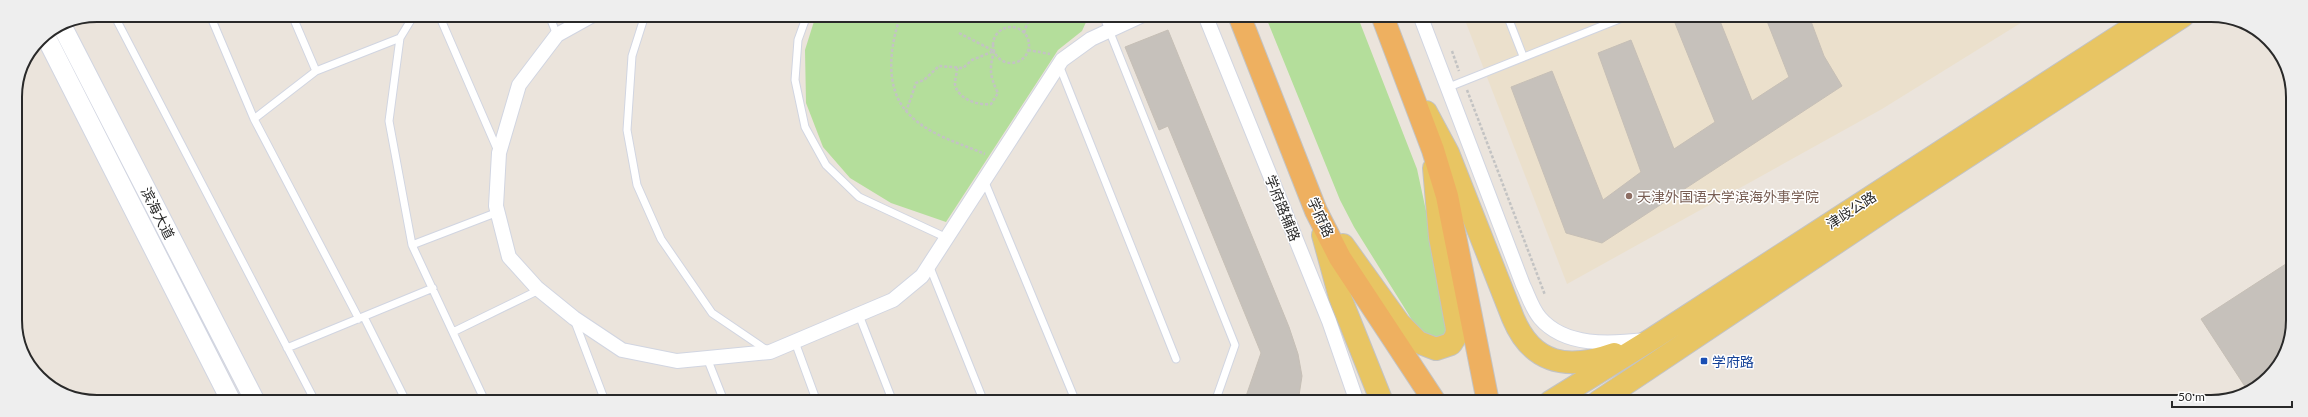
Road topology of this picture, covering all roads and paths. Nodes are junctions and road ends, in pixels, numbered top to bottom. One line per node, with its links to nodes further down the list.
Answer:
1 (118, 22): 59 (lane)
2 (213, 22): 40 (lane)
3 (295, 22): 35 (lane)
4 (410, 22): 27 (lane)
5 (442, 22): 42 (lane)
6 (552, 22): 26 (lane)
7 (580, 22): 26 (street)
8 (643, 22): 60 (lane)
9 (804, 22): 47 (lane)
10 (898, 22): 39 (path)
11 (1028, 22): 25 (path)
12 (1106, 22): 23 (lane)
13 (1128, 22): 23 (street)
14 (1208, 22): 76 (street, 学府路辅路)
15 (1242, 22): 45 (highway, 学府路)
16 (1385, 22): 37 (highway)
17 (1422, 22): 38 (street)
18 (1509, 22): 32 (lane)
19 (1611, 22): 32 (lane)
20 (2141, 22): 57 (main road, 津歧公路)
21 (2174, 22): 62 (main road, 津歧公路)
22 (64, 30): 65 (main road, 滨海大道)
23 (1109, 31): 33 (street); 75 (lane)
24 (959, 33): 31 (path)
25 (1024, 33): 30 (path); 31 (path)
26 (557, 35): 42 (street)
27 (400, 38): 35 (lane); 48 (lane)
28 (48, 40): 64 (main road, 滨海大道)
29 (1449, 45): 36 (path)
30 (1028, 50): 31 (path); 33 (path)
31 (994, 51): 34 (path); 34 (path)
32 (1523, 56): 36 (lane)
33 (1059, 64): 43 (street); 63 (lane)
34 (957, 68): 39 (path)
35 (316, 71): 40 (lane)
36 (1464, 81): 38 (lane); 52 (path)
37 (1410, 87): 41 (highway); 57 (main road)
38 (1449, 87): 57 (street)
39 (906, 112): 43 (path)
40 (254, 119): 54 (lane)
41 (1433, 150): 45 (main road); 79 (highway)
42 (499, 153): 46 (street)
43 (997, 159): 44 (street)
44 (984, 180): 47 (street); 74 (lane)
45 (1316, 211): 77 (main road); 78 (highway, 学府路)
46 (498, 212): 48 (lane); 51 (street)
47 (947, 238): 49 (street)
48 (412, 245): 50 (lane)
49 (929, 265): 53 (street); 73 (lane)
50 (433, 288): 54 (lane); 56 (lane)
51 (539, 290): 55 (street); 56 (lane)
52 (1546, 297)
53 (859, 315): 58 (street); 72 (lane)
54 (361, 318): 59 (lane); 67 (lane)
55 (574, 318): 61 (street); 69 (lane)
56 (453, 332): 68 (lane)
57 (1652, 339): 80 (main road, 津歧公路)
58 (795, 342): 60 (street); 71 (lane)
59 (287, 348): 66 (lane)
60 (770, 352): 61 (street)
61 (707, 358): 70 (lane)
62 (1664, 358): 81 (main road, 津歧公路); 82 (main road)
63 (1176, 359)
64 (228, 395)
65 (252, 395)
66 (313, 395)
67 (403, 395)
68 (482, 395)
69 (603, 395)
70 (721, 395)
71 (814, 395)
72 (890, 395)
73 (981, 395)
74 (1073, 395)
75 (1217, 395)
76 (1355, 395)
77 (1379, 395)
78 (1430, 395)
79 (1487, 395)
80 (1561, 395)
81 (1608, 395)
82 (1630, 395)

